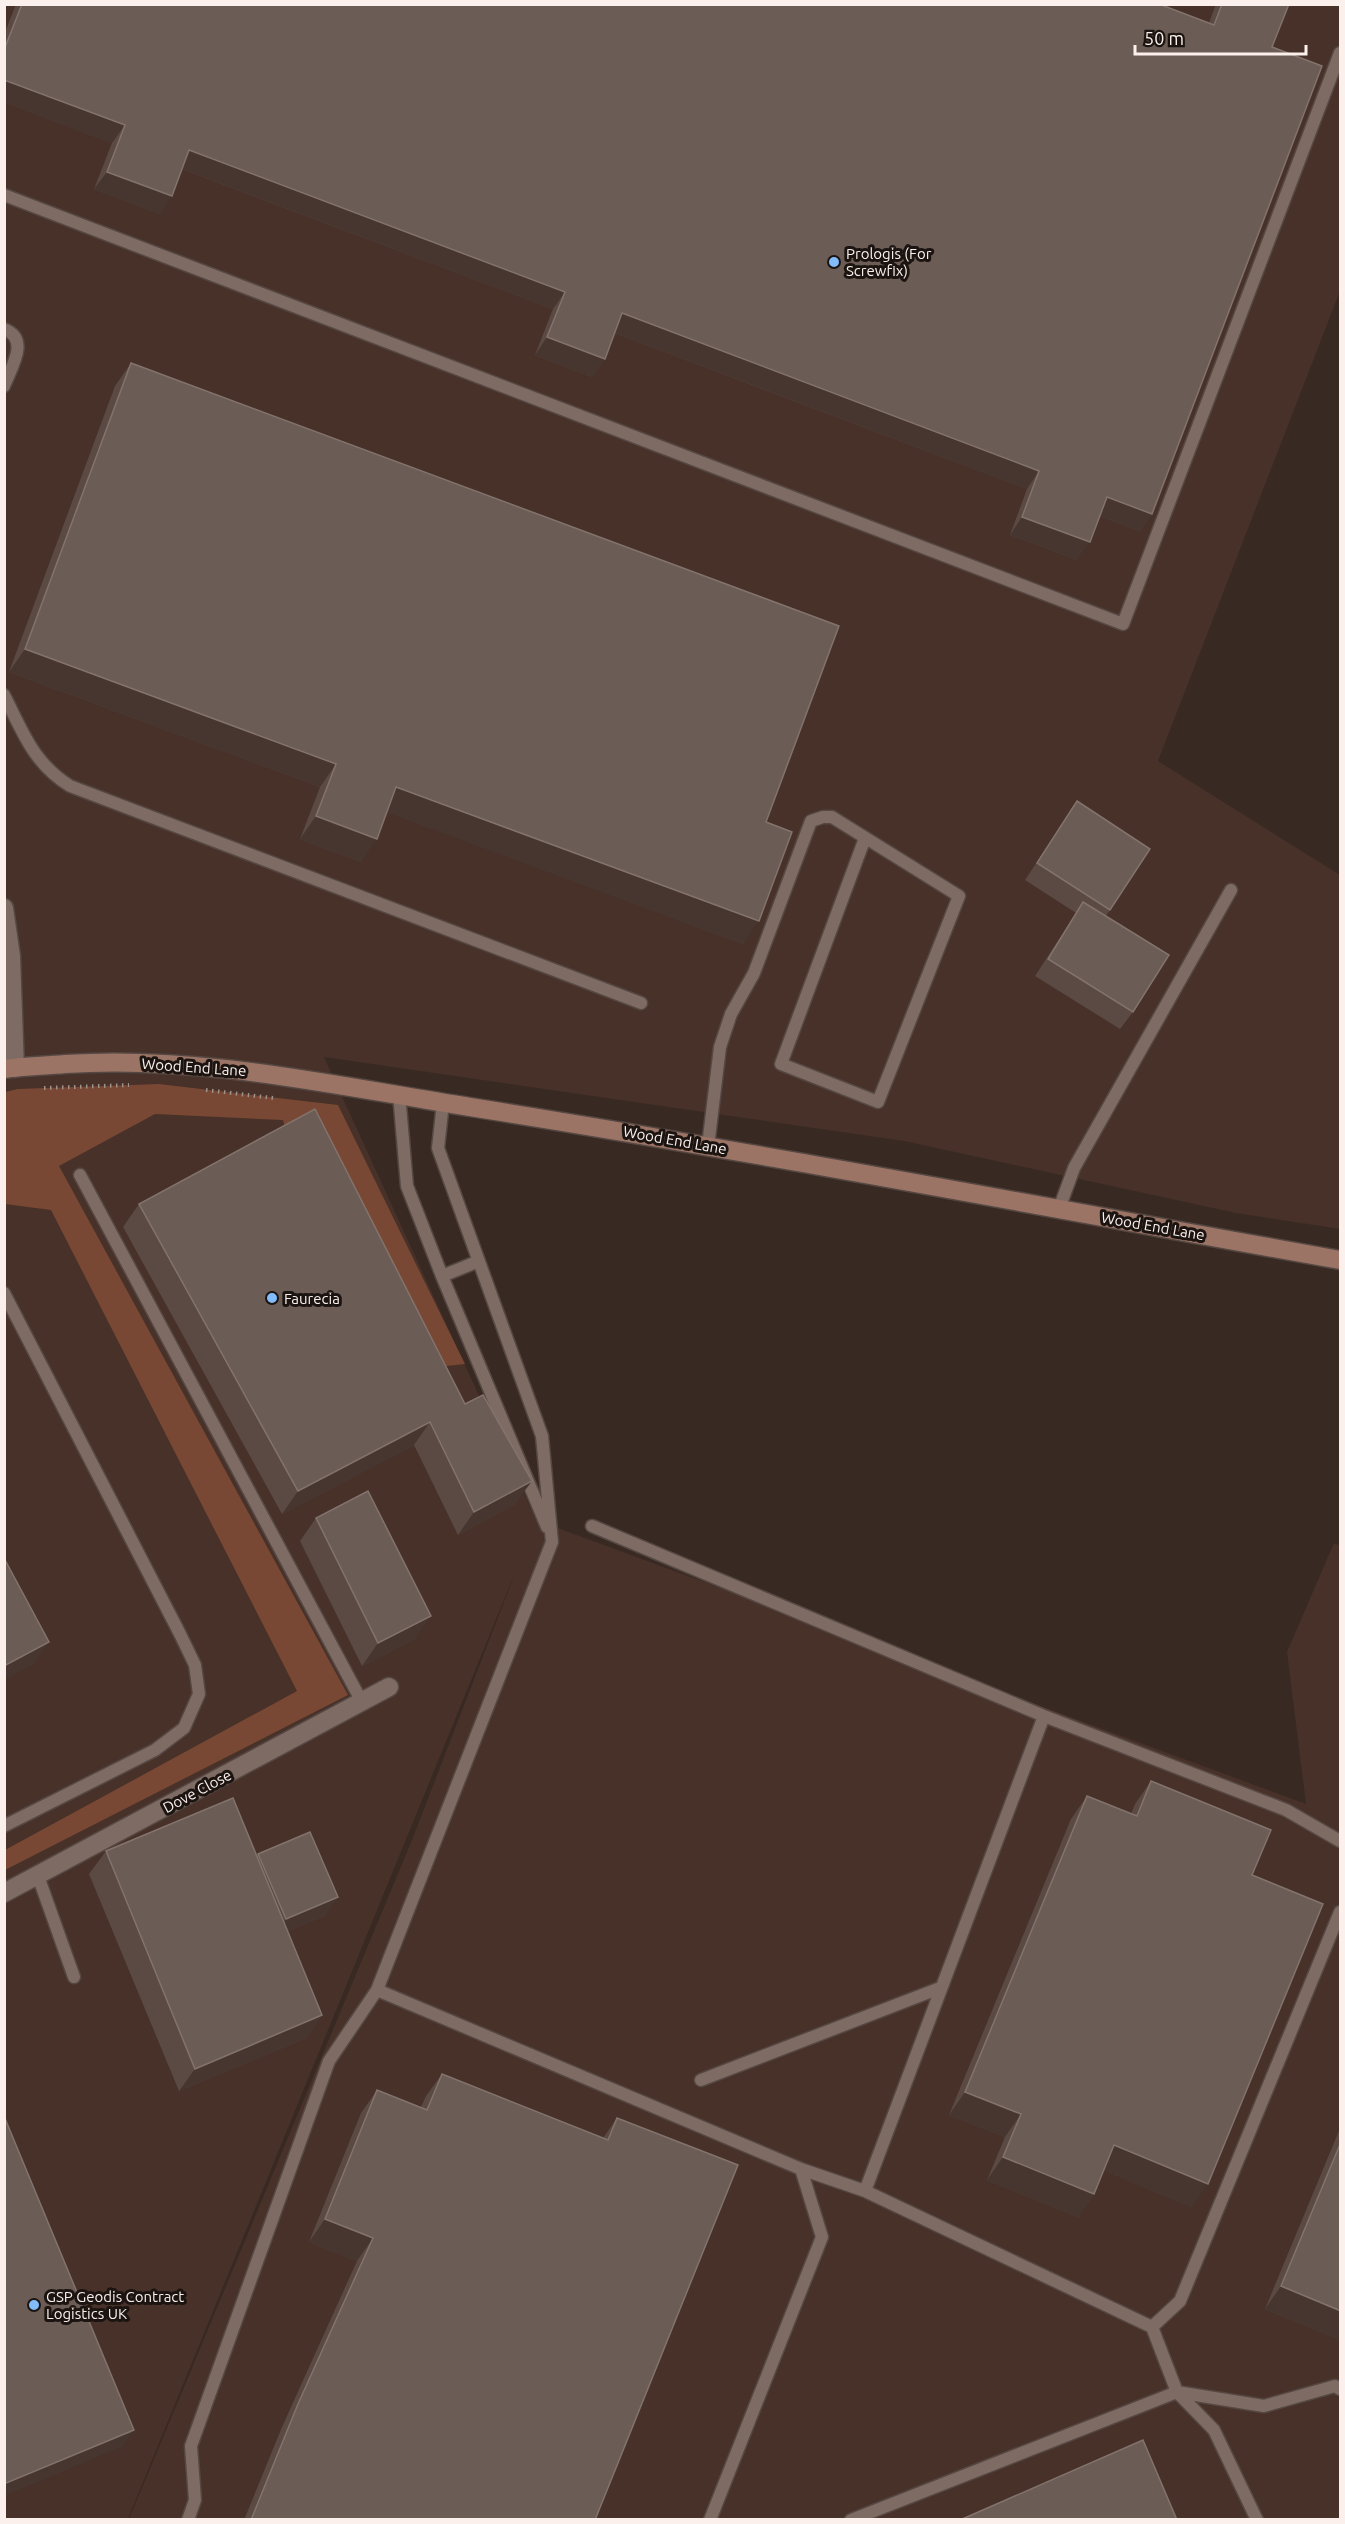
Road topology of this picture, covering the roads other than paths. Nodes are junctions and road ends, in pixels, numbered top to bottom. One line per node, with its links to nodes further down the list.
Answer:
1 (1341, 54): 2 (lane)
2 (4, 195)
3 (4, 328): 4 (lane)
4 (7, 369): 5 (lane)
5 (4, 386)
6 (4, 694): 10 (lane)
7 (865, 838): 7 (lane); 14 (lane)
8 (1232, 890): 16 (lane)
9 (4, 908): 11 (street)
10 (641, 1003)
11 (10, 1069): 12 (street, Wood End Lane)
12 (399, 1095): 13 (street, Wood End Lane); 19 (lane)
13 (443, 1103): 14 (street, Wood End Lane); 18 (lane)
14 (708, 1146): 16 (street, Wood End Lane)
15 (80, 1175): 24 (lane)
16 (1059, 1209): 17 (street, Wood End Lane)
17 (1341, 1260)
18 (479, 1261): 19 (lane); 22 (lane)
19 (442, 1276): 22 (lane)
20 (4, 1293): 26 (lane)
21 (592, 1526): 25 (lane)
22 (552, 1542): 33 (lane)
23 (389, 1688): 24 (street, Dove Close)
24 (362, 1702): 28 (street, Dove Close)
25 (1044, 1716): 27 (lane); 32 (lane)
26 (6, 1824)
27 (1341, 1841)
28 (38, 1876): 29 (street, Dove Close); 31 (lane)
29 (4, 1893)
30 (1341, 1912): 37 (lane)
31 (74, 1977)
32 (940, 1988): 34 (lane); 36 (lane)
33 (377, 1990): 35 (lane); 40 (lane)
34 (700, 2080)
35 (801, 2169): 36 (lane); 41 (lane)
36 (865, 2191): 37 (lane)
37 (1152, 2327): 39 (lane)
38 (1341, 2389): 39 (lane)
39 (1177, 2392): 42 (lane); 43 (lane)
40 (188, 2520)
41 (710, 2520)
42 (851, 2520)
43 (1257, 2520)

